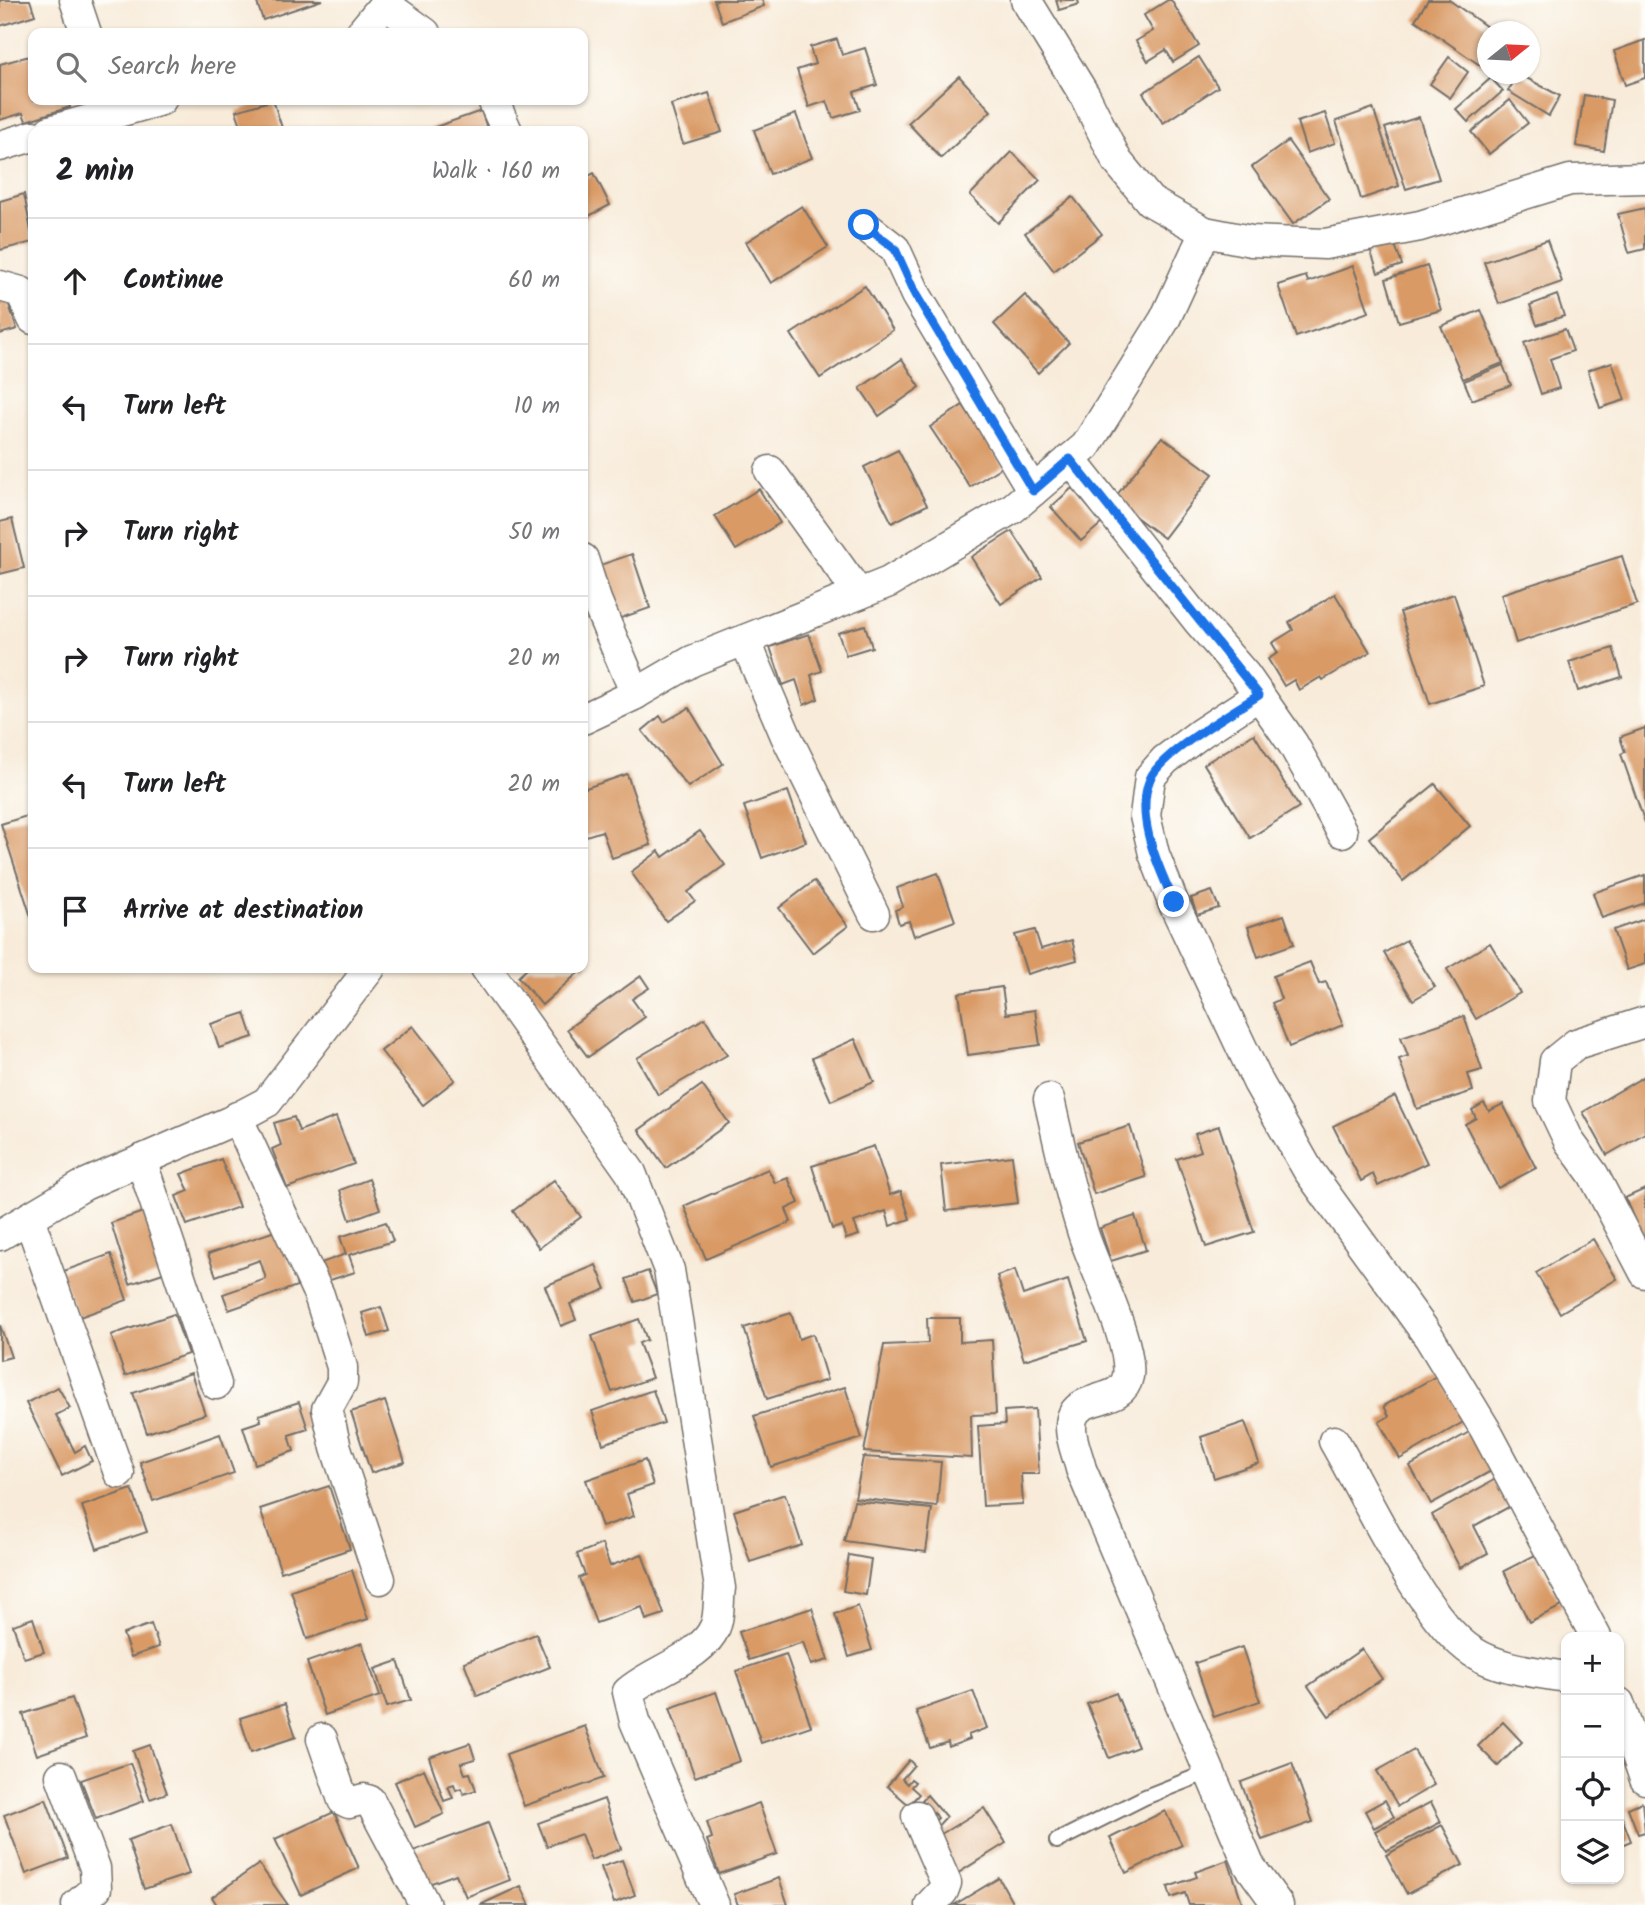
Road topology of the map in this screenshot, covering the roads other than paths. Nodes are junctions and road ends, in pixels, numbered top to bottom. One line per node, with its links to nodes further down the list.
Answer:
1 (75, 0): 4 (street)
2 (1026, 0): 16 (street)
3 (386, 2): 5 (street); 6 (street)
4 (84, 28)
5 (365, 28)
6 (419, 28)
7 (126, 105): 9 (street)
8 (495, 105): 11 (street)
9 (104, 108): 10 (street)
10 (62, 126)
11 (505, 126)
12 (28, 138): 13 (street)
13 (0, 146)
14 (1645, 178): 16 (street)
15 (864, 225): 21 (street)
16 (1205, 232): 19 (street)
17 (0, 286): 18 (street)
18 (28, 308)
19 (1070, 459): 21 (street); 26 (street)
20 (770, 471): 23 (street)
21 (1033, 491): 23 (street)
22 (588, 575): 25 (street)
23 (859, 594): 24 (street)
24 (745, 640): 25 (street); 29 (street)
25 (636, 694): 27 (street)
26 (1259, 695): 28 (street); 43 (street)
27 (588, 717)
28 (1342, 832)
29 (874, 914)
30 (366, 973): 34 (street)
31 (490, 973): 54 (street)
32 (1645, 1022): 38 (street)
33 (1049, 1099): 47 (street)
34 (237, 1117): 35 (street); 42 (street)
35 (141, 1160): 36 (street); 39 (street)
36 (29, 1218): 37 (street); 41 (street)
37 (0, 1235)
38 (1645, 1273)
39 (216, 1384)
40 (1334, 1441): 44 (street)
41 (119, 1473)
42 (380, 1579)
43 (1593, 1632)
44 (1561, 1676)
45 (1624, 1718): 49 (street)
46 (322, 1739): 53 (street)
47 (1211, 1771): 51 (lane); 56 (street)
48 (61, 1776): 52 (street)
49 (1645, 1779)
50 (917, 1816): 55 (street)
51 (1057, 1841)
52 (77, 1905)
53 (425, 1905)
54 (715, 1905)
55 (930, 1905)
56 (1278, 1905)

